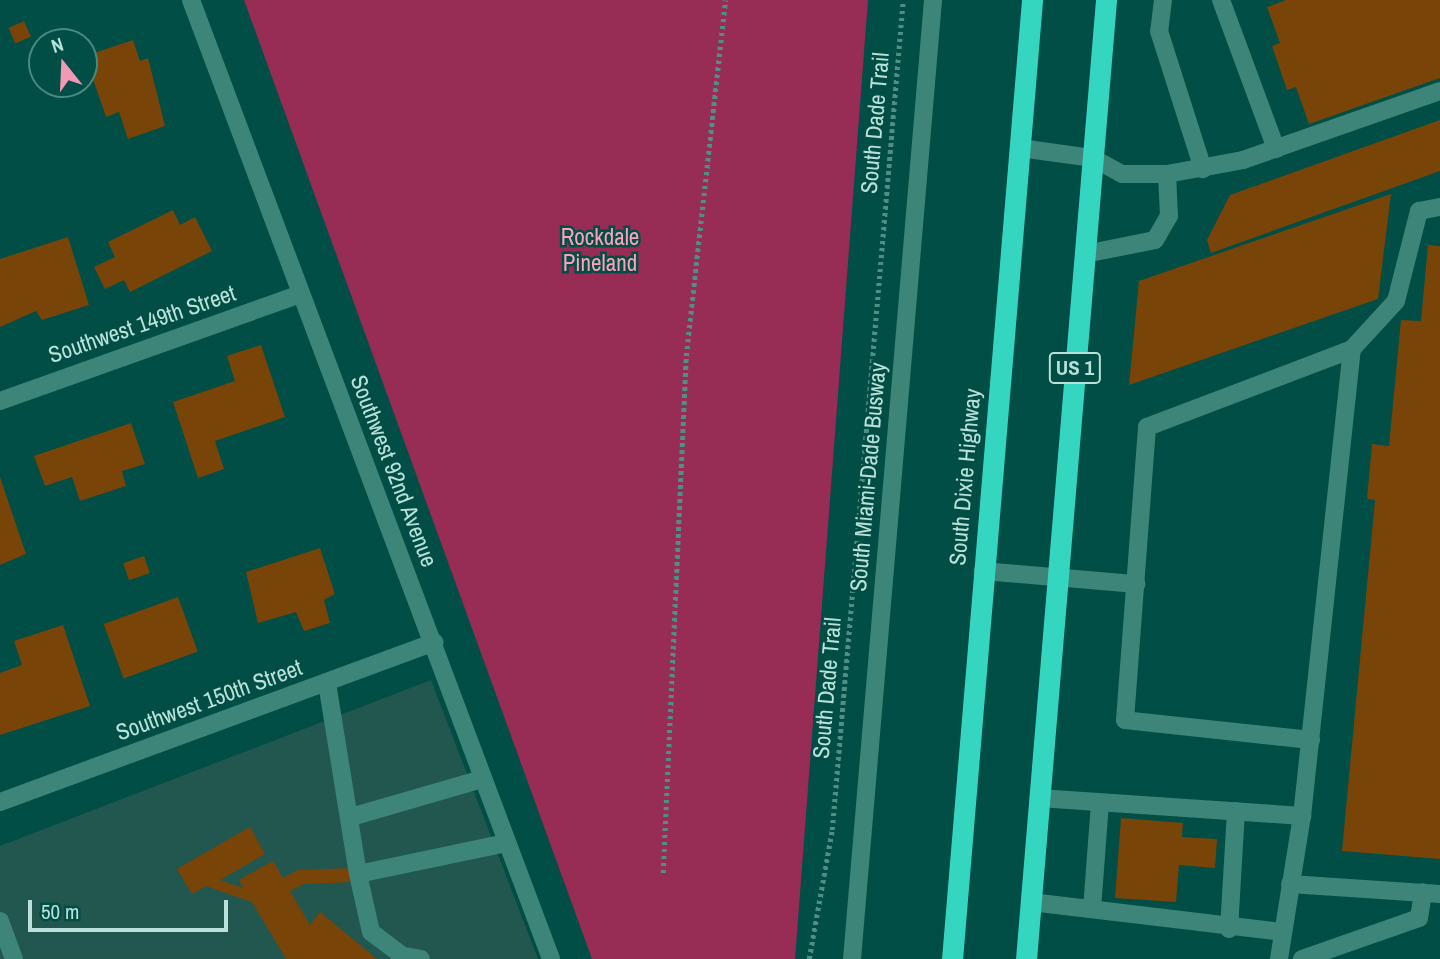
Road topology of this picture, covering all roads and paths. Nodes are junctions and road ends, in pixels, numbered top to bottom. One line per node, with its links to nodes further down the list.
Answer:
1 (191, 0): 17 (street, Southwest 92nd Avenue)
2 (726, 0): 34 (path)
3 (903, 0): 46 (path, South Dade Trail)
4 (933, 0): 47 (street, South Miami-Dade Busway)
5 (1032, 0): 10 (highway, South Dixie Highway)
6 (1106, 0): 12 (highway, US 1)
7 (1163, 0): 13 (street)
8 (1222, 0): 11 (street)
9 (1440, 91): 11 (street)
10 (1020, 148): 12 (street); 20 (highway, South Dixie Highway)
11 (1276, 149): 13 (street)
12 (1093, 158): 14 (street); 16 (highway, US 1)
13 (1203, 169): 14 (street)
14 (1167, 174): 16 (street)
15 (1440, 207): 18 (street)
16 (1085, 254): 21 (highway, US 1)
17 (301, 294): 19 (street, Southwest 149th Street); 23 (street, Southwest 92nd Avenue)
18 (1352, 349): 22 (street); 25 (street)
19 (0, 401)
20 (983, 571): 21 (street); 48 (highway, South Dixie Highway)
21 (1057, 578): 22 (street); 27 (highway, US 1)
22 (1136, 584): 25 (street)
23 (434, 642): 24 (street, Southwest 150th Street); 26 (street, Southwest 92nd Avenue)
24 (327, 683): 28 (street, Southwest 150th Street); 32 (street)
25 (1311, 740): 31 (street)
26 (482, 779): 32 (street); 33 (street, Southwest 92nd Avenue)
27 (1039, 798): 29 (street); 38 (highway, US 1)
28 (0, 802)
29 (1100, 802): 30 (street); 39 (street)
30 (1236, 811): 31 (street); 41 (street)
31 (1303, 816): 36 (street)
32 (351, 817): 35 (street)
33 (507, 843): 35 (street); 45 (street, Southwest 92nd Avenue)
34 (663, 873)
35 (358, 874): 44 (street)
36 (1290, 884): 37 (street); 42 (street)
37 (1431, 893): 51 (street)
38 (1031, 902): 39 (street); 49 (highway, US 1)
39 (1091, 909): 41 (street)
40 (0, 921): 43 (street)
41 (1229, 929): 42 (street)
42 (1281, 932): 50 (street)
43 (14, 959)
44 (421, 959)
45 (551, 959)
46 (809, 959)
47 (852, 959)
48 (952, 959)
49 (1026, 959)
50 (1279, 959)
51 (1302, 959)

